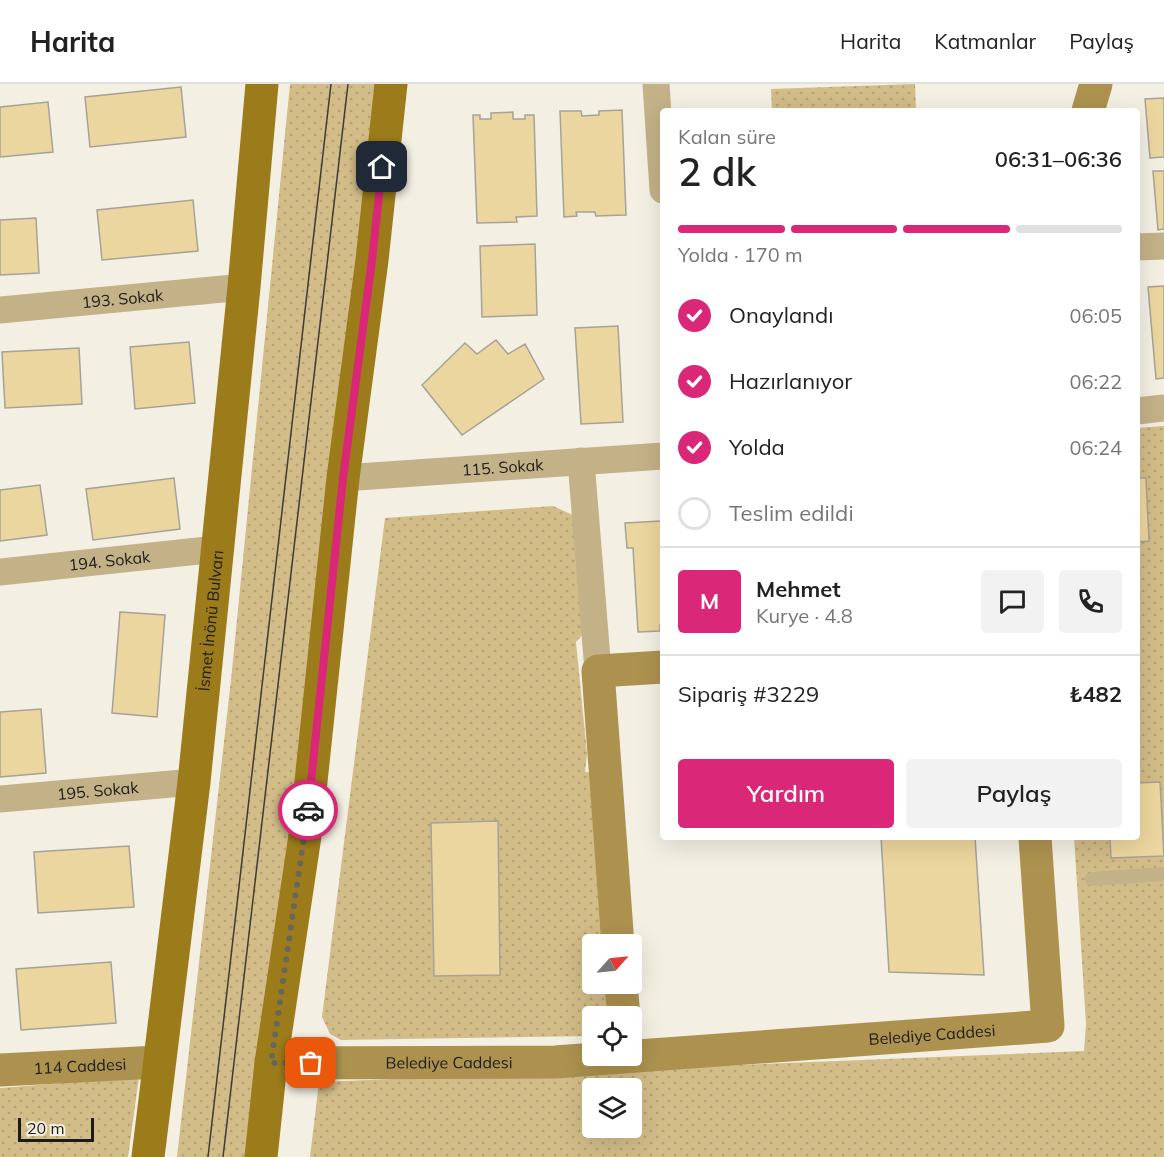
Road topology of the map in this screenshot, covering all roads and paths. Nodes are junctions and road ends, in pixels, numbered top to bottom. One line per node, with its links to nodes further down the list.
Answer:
1 (262, 84): 9 (main road, İsmet İnönü Bulvarı)
2 (391, 84): 15 (main road)
3 (656, 84): 6 (street)
4 (1096, 84): 5 (street)
5 (1089, 108)
6 (660, 145)
7 (1164, 246): 8 (street)
8 (1140, 247)
9 (244, 287): 10 (street, 193. Sokak); 16 (main road, İsmet İnönü Bulvarı)
10 (0, 310)
11 (1164, 408): 12 (street)
12 (1140, 411)
13 (660, 456): 14 (street, 115. Sokak)
14 (581, 461): 15 (street, 115. Sokak); 19 (street)
15 (343, 478): 29 (main road)
16 (217, 549): 17 (street, 194. Sokak); 20 (main road, İsmet İnönü Bulvarı)
17 (0, 572)
18 (660, 667): 19 (street)
19 (598, 671): 25 (street)
20 (194, 782): 21 (street, 195. Sokak); 28 (main road, İsmet İnönü Bulvarı)
21 (0, 799)
22 (1035, 840): 26 (street, Belediye Caddesi)
23 (1164, 874): 24 (lane)
24 (1092, 879)
25 (617, 934)
26 (642, 1055)
27 (582, 1060): 29 (street, Belediye Caddesi)
28 (158, 1062): 30 (street, 114 Caddesi); 31 (main road, İsmet İnönü Bulvarı)
29 (271, 1063): 32 (main road)
30 (0, 1070)
31 (148, 1157)
32 (261, 1157)

